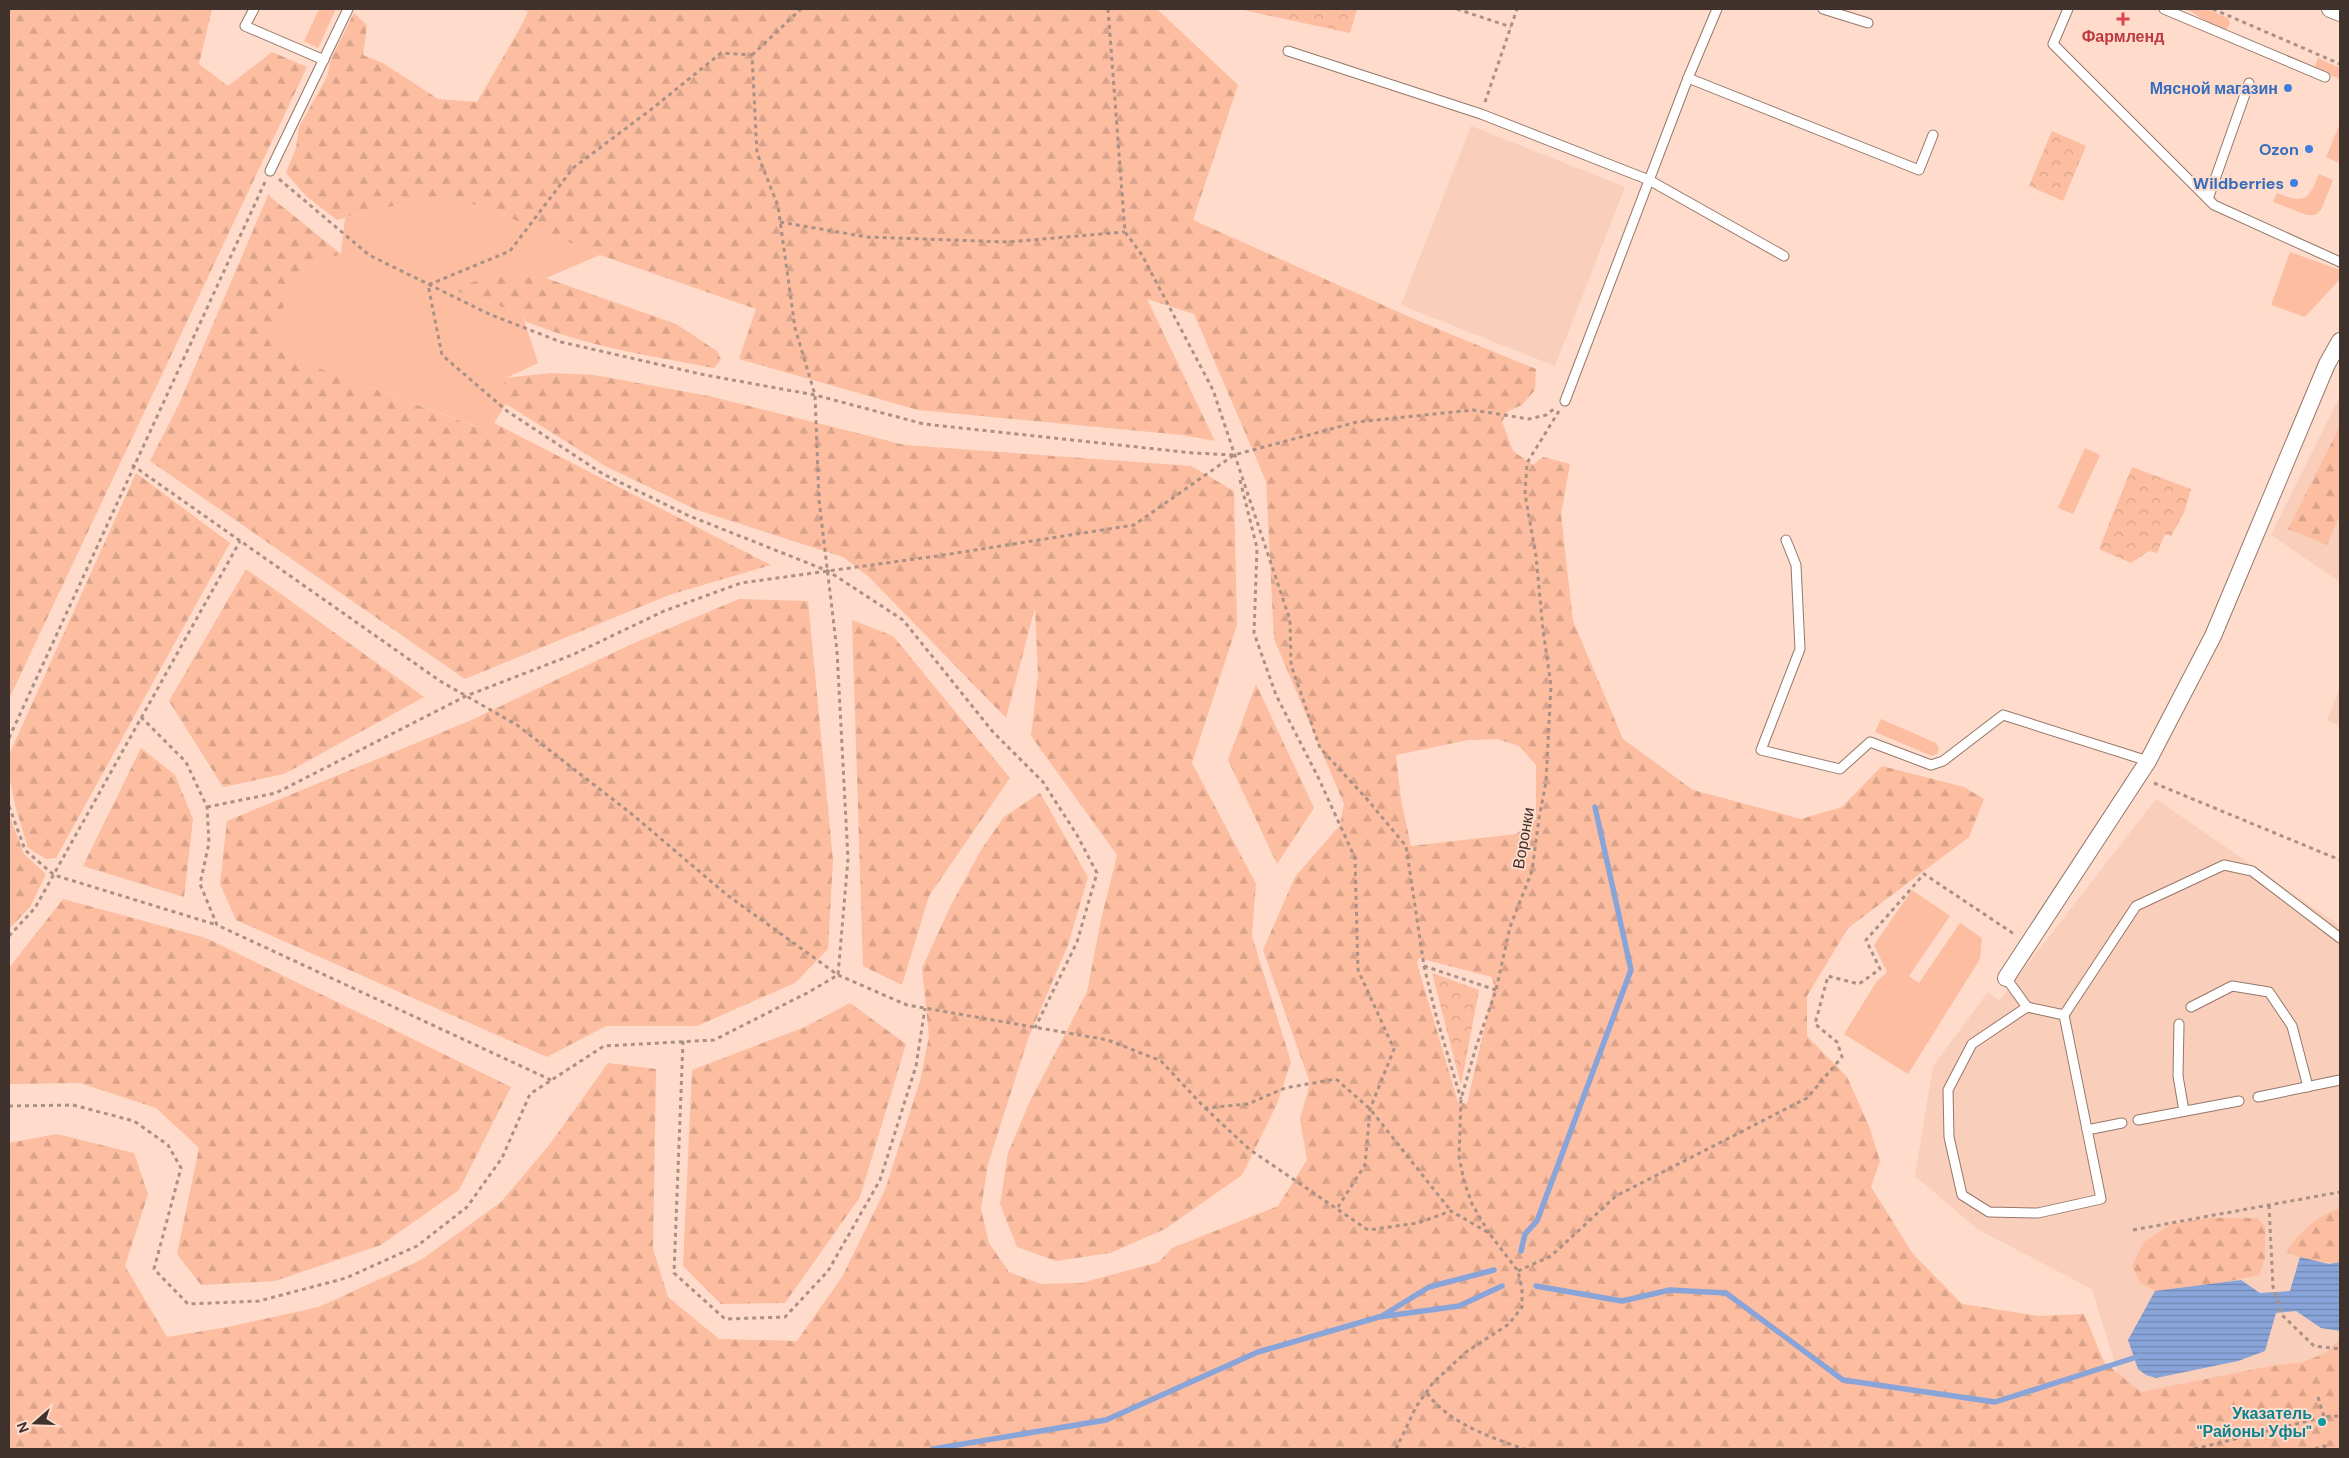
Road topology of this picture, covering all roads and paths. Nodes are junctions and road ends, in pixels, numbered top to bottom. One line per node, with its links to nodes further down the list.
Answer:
1 (254, 9): 18 (lane)
2 (348, 9): 18 (lane)
3 (801, 9): 17 (path)
4 (1108, 9): 29 (path)
5 (1457, 9): 15 (path)
6 (1517, 9): 15 (path)
7 (1717, 9): 20 (lane)
8 (1823, 9): 14 (lane)
9 (2068, 9): 27 (lane)
10 (2164, 9): 21 (lane)
11 (2213, 9): 19 (path)
12 (2330, 9): 13 (street)
13 (2340, 13)
14 (1868, 23)
15 (1511, 27): 23 (path)
16 (1288, 51): 23 (lane)
17 (752, 55): 28 (path); 32 (path)
18 (324, 60): 25 (lane)
19 (2340, 64)
20 (1688, 78): 24 (lane); 26 (lane)
21 (2325, 78)
22 (2249, 83): 27 (lane)
23 (1481, 114): 26 (lane)
24 (1933, 134)
25 (270, 171): 32 (path); 37 (path)
26 (1649, 180): 30 (lane); 35 (lane)
27 (2208, 199): 31 (lane)
28 (780, 222): 29 (path); 34 (path)
29 (1125, 232): 36 (path)
30 (1784, 256)
31 (2340, 262)
32 (428, 285): 34 (path); 40 (path)
33 (2340, 341): 44 (street)
34 (815, 395): 36 (path); 40 (path)
35 (1565, 401): 36 (path); 57 (path, Воронки)
36 (1234, 455): 40 (path); 54 (path); 73 (path)
37 (132, 465): 39 (path); 43 (path)
38 (1786, 540): 44 (lane)
39 (240, 541): 41 (path); 42 (path)
40 (828, 571): 41 (path); 55 (path); 63 (path)
41 (466, 696): 47 (path); 55 (path)
42 (141, 717): 47 (path); 49 (path)
43 (9, 738)
44 (2148, 761): 45 (street)
45 (2138, 776): 48 (path); 53 (street)
46 (9, 806): 49 (path)
47 (206, 807): 50 (path)
48 (2340, 860)
49 (54, 875): 50 (path); 51 (path)
50 (217, 925): 65 (path)
51 (9, 936)
52 (2340, 938): 61 (lane)
53 (2028, 944): 56 (street); 84 (path)
54 (1424, 966): 57 (path); 69 (path)
55 (838, 975): 60 (path); 64 (path)
56 (2006, 978): 58 (lane)
57 (1496, 990): 69 (path, Воронки)
58 (2027, 1007): 61 (lane); 77 (lane)
59 (2192, 1007): 67 (lane)
60 (925, 1008): 63 (path); 64 (path)
61 (2064, 1015): 77 (lane)
62 (2179, 1024): 74 (lane)
63 (1035, 1028): 72 (path)
64 (683, 1041): 65 (path)
65 (551, 1080): 71 (path)
66 (2340, 1080): 67 (lane)
67 (2308, 1087): 68 (lane)
68 (2258, 1097)
69 (1461, 1099): 83 (path, Воронки)
70 (2239, 1101): 74 (lane)
71 (9, 1106)
72 (1205, 1108): 73 (path); 80 (path)
73 (1370, 1110): 80 (path); 81 (path)
74 (2184, 1111): 75 (lane)
75 (2138, 1120)
76 (2122, 1123): 77 (lane)
77 (2087, 1130)
78 (2340, 1192): 79 (path)
79 (2270, 1205): 82 (path); 85 (path)
80 (1338, 1207): 81 (path)
81 (1452, 1211): 83 (path)
82 (2133, 1230)
83 (1489, 1233): 84 (path)
84 (1518, 1271): 86 (path)
85 (2340, 1349)
86 (1427, 1393): 90 (path); 91 (path)
87 (2318, 1397): 89 (path)
88 (2340, 1416): 89 (path)
89 (2324, 1417): 92 (path)
90 (1396, 1449)
91 (1524, 1449)
92 (2194, 1449)
93 (2315, 1449): 94 (path)
94 (2328, 1449)

